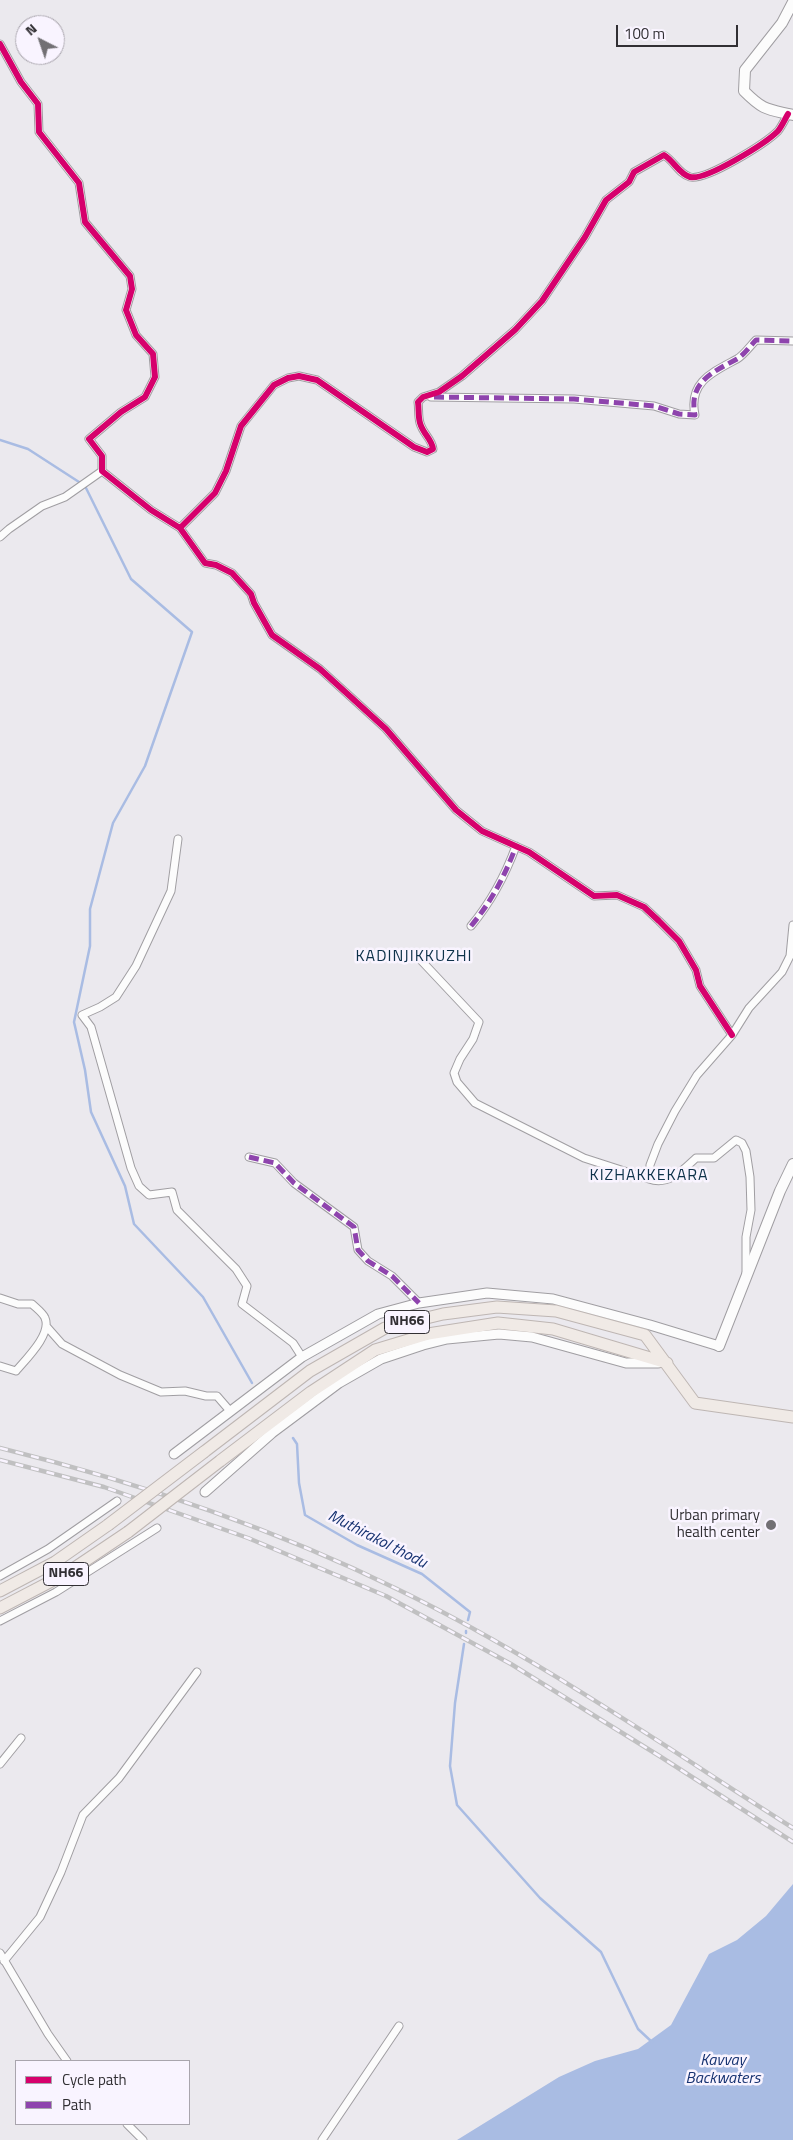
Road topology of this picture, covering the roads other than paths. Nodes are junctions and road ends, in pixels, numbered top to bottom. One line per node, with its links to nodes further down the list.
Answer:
1 (793, 2): 3 (main road)
2 (0, 44): 6 (street)
3 (790, 115): 5 (street)
4 (793, 341): 5 (street)
5 (430, 396): 7 (street)
6 (102, 471): 7 (street); 8 (street)
7 (180, 528): 10 (street)
8 (0, 537)
9 (178, 839): 25 (street)
10 (516, 846): 12 (street); 14 (street)
11 (793, 925): 14 (street)
12 (471, 926)
13 (416, 955): 17 (street)
14 (732, 1034): 17 (street)
15 (249, 1157): 20 (street)
16 (793, 1164): 18 (main road)
17 (649, 1179): 18 (street)
18 (746, 1276): 24 (main road)
19 (0, 1298): 21 (street)
20 (418, 1303): 24 (street); 25 (street)
21 (47, 1327): 22 (street); 23 (street)
22 (52, 1333): 23 (street); 28 (street)
23 (44, 1335): 27 (street)
24 (719, 1346)
25 (302, 1357): 28 (street)
26 (667, 1364): 29 (highway, NH66); 31 (street); 35 (highway, NH66, bridge); 36 (highway, NH66, bridge)
27 (0, 1366)
28 (230, 1411): 30 (street)
29 (793, 1416)
30 (174, 1454)
31 (205, 1492)
32 (118, 1501): 34 (street)
33 (157, 1528): 37 (street)
34 (0, 1576)
35 (0, 1592)
36 (0, 1608)
37 (0, 1621)
38 (197, 1672): 42 (street)
39 (21, 1738): 40 (street)
40 (0, 1764)
41 (0, 1953): 42 (street)
42 (4, 1962): 44 (street)
43 (399, 2026): 47 (street)
44 (66, 2060)
45 (128, 2125): 46 (street)
46 (143, 2140)
47 (322, 2140)

